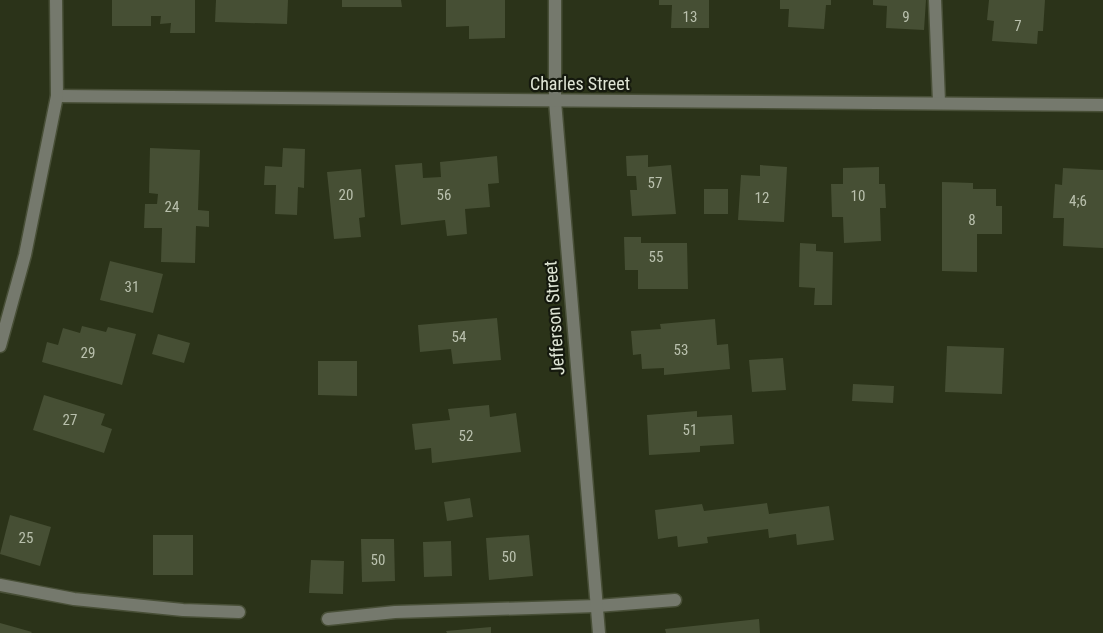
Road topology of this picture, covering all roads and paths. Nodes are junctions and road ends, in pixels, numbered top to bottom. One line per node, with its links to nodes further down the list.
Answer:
1 (56, 0): 4 (street)
2 (555, 0): 5 (street, Jefferson Street)
3 (935, 0): 6 (street)
4 (57, 96): 5 (street, Charles Street); 8 (street)
5 (555, 101): 6 (street, Charles Street); 11 (street, Jefferson Street)
6 (939, 102): 7 (street, Charles Street)
7 (1103, 105)
8 (0, 346)
9 (0, 585): 12 (street)
10 (675, 600): 11 (street)
11 (597, 606): 13 (street); 14 (street, Jefferson Street)
12 (240, 612)
13 (328, 620)
14 (599, 633)

